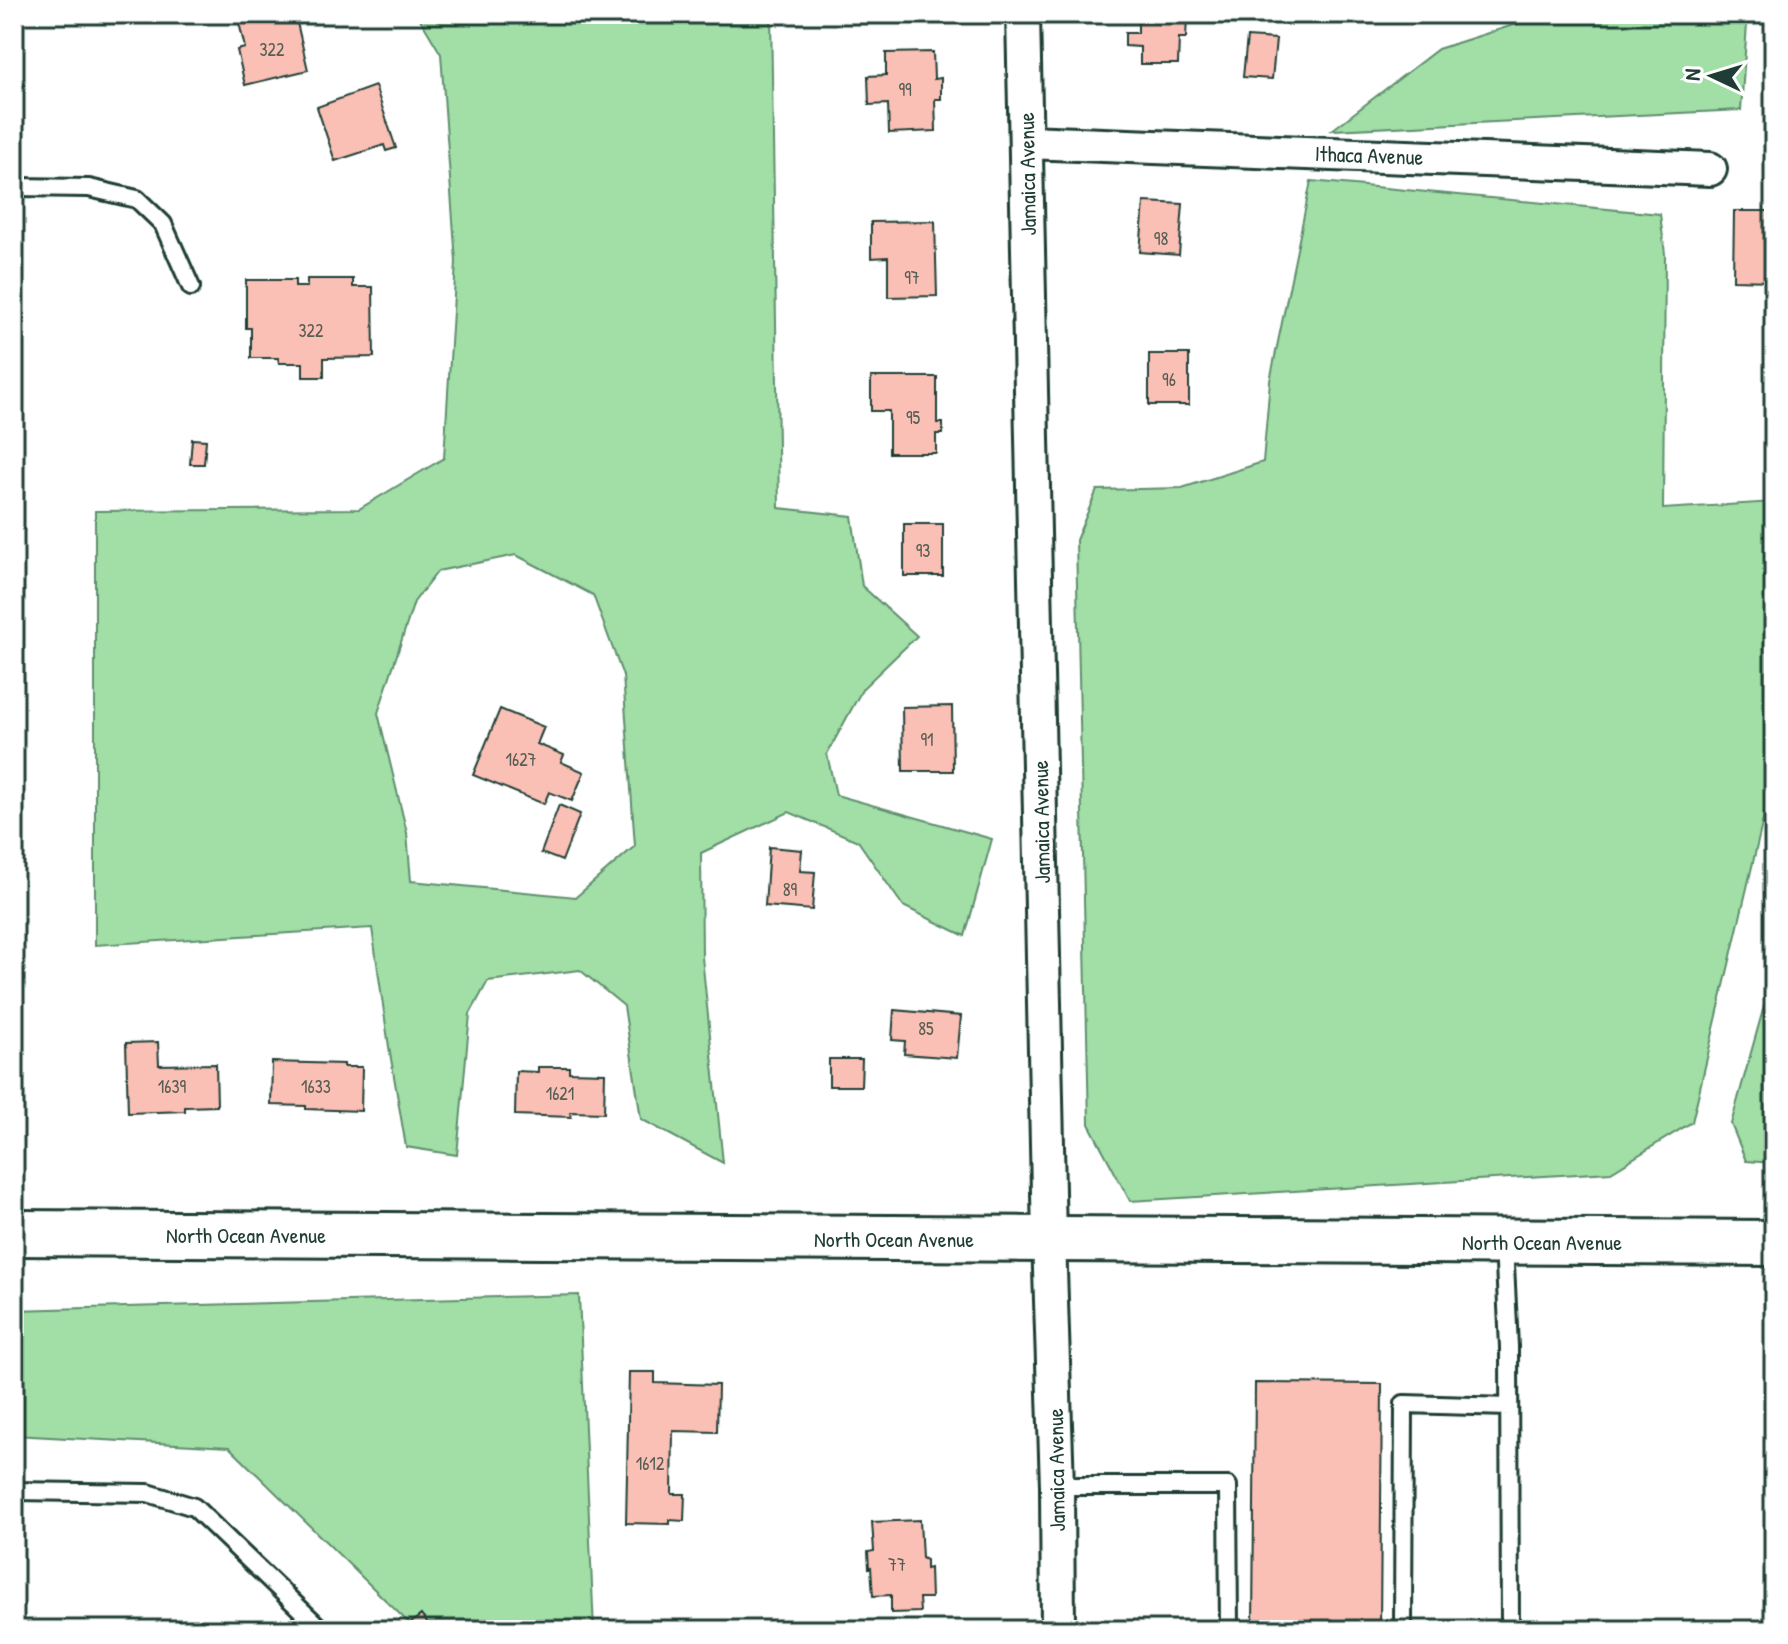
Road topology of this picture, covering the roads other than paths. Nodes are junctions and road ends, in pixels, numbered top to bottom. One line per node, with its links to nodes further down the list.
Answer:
1 (1023, 14): 2 (street, Jamaica Avenue)
2 (1027, 142): 3 (street, Ithaca Avenue); 7 (street, Jamaica Avenue)
3 (1710, 169)
4 (14, 187): 5 (lane)
5 (191, 287)
6 (14, 1233): 7 (main road, North Ocean Avenue)
7 (1049, 1239): 8 (main road, North Ocean Avenue); 11 (street, Jamaica Avenue)
8 (1504, 1242): 9 (main road, North Ocean Avenue); 10 (lane)
9 (1774, 1243)
10 (1509, 1407): 16 (lane); 17 (lane)
11 (1057, 1486): 14 (street, Jamaica Avenue); 15 (lane)
12 (14, 1491): 13 (lane)
13 (322, 1630)
14 (1058, 1630)
15 (1229, 1630)
16 (1403, 1630)
17 (1510, 1630)

